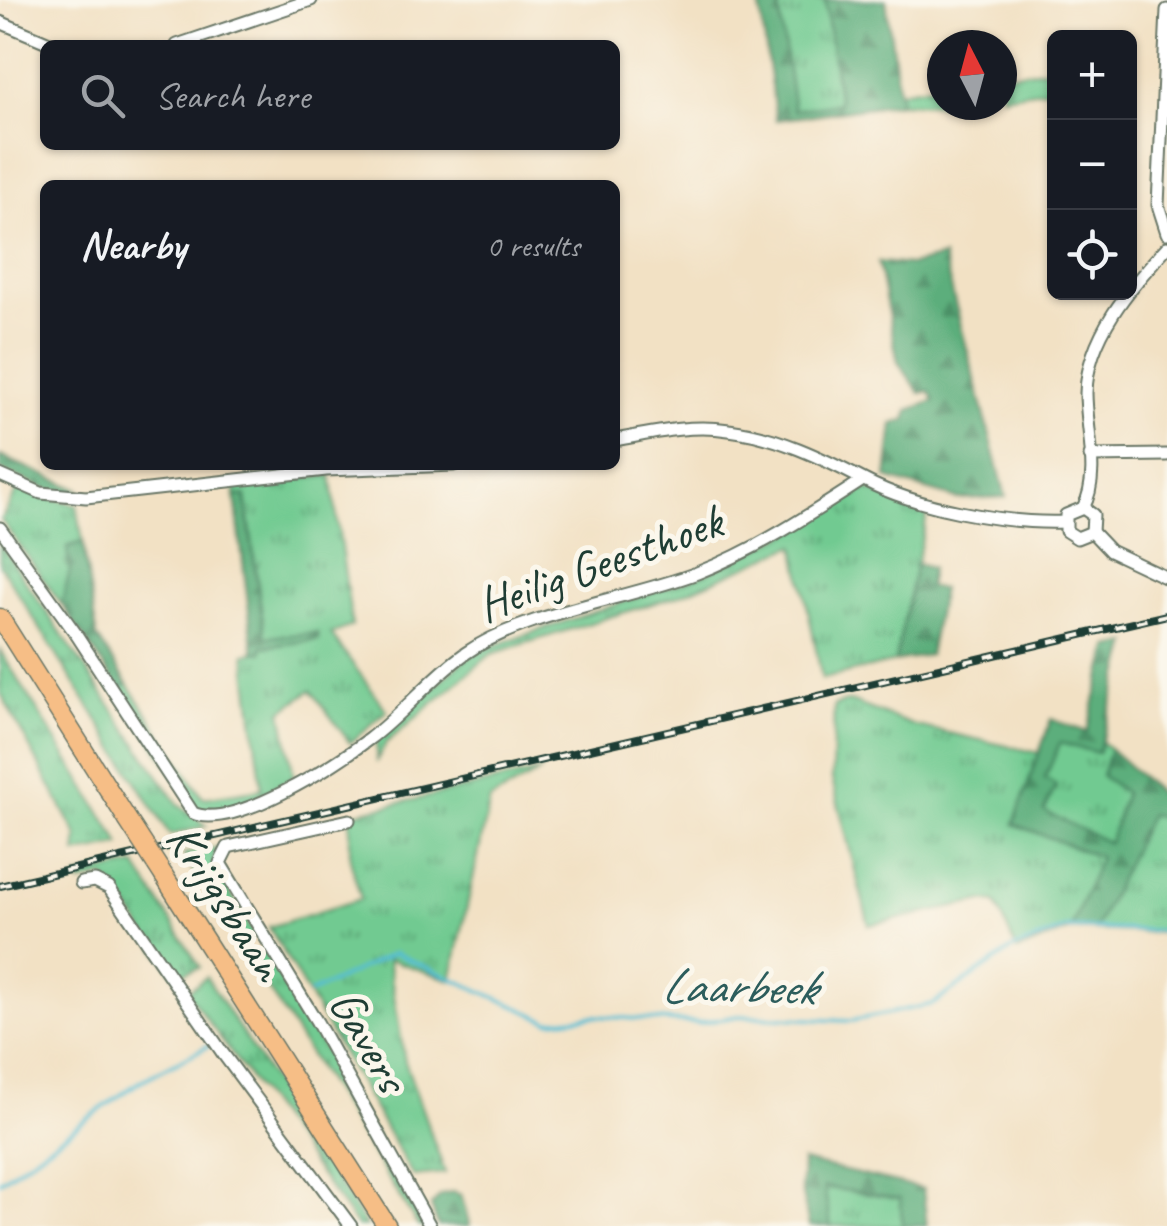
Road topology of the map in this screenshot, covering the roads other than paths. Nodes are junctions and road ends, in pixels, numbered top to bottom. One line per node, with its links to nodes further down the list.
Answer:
1 (311, 0): 5 (street)
2 (1167, 10): 6 (street)
3 (0, 22): 4 (street)
4 (42, 40)
5 (192, 40)
6 (1167, 233)
7 (1167, 248): 10 (street)
8 (620, 439): 13 (street)
9 (1167, 454): 10 (street)
10 (1090, 456): 14 (street)
11 (326, 470): 12 (street)
12 (0, 475)
13 (863, 480): 15 (street); 16 (street, Heilig Geesthoek)
14 (1083, 508): 15 (street); 17 (street)
15 (1064, 522): 17 (street)
16 (0, 528)
17 (1092, 532): 18 (street)
18 (1167, 578)
19 (0, 618): 23 (main road, Krijgsbaan, bridge)
20 (349, 820): 24 (street, Gavers)
21 (81, 883): 22 (street)
22 (352, 1226)
23 (387, 1226)
24 (430, 1226)

